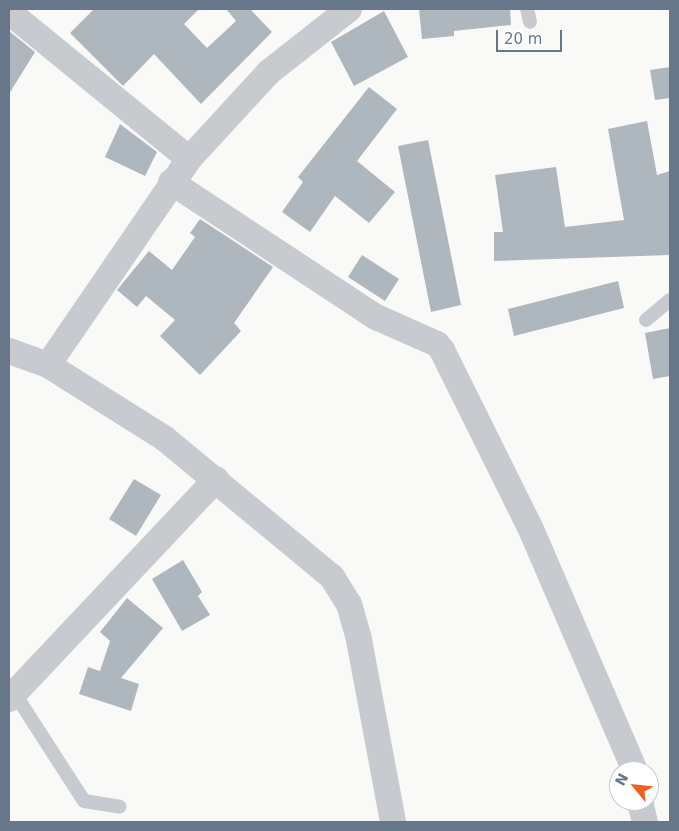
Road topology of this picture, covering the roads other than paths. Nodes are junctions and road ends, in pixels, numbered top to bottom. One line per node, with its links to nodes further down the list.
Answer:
1 (349, 9): 3 (street)
2 (9, 12): 3 (street)
3 (189, 159): 4 (street)
4 (171, 182): 8 (street); 11 (street)
5 (670, 300): 6 (lane)
6 (646, 320)
7 (9, 351): 8 (street)
8 (48, 366): 9 (street)
9 (216, 479): 10 (street); 13 (street)
10 (12, 697): 12 (lane)
11 (630, 761)
12 (120, 806)
13 (393, 822)

